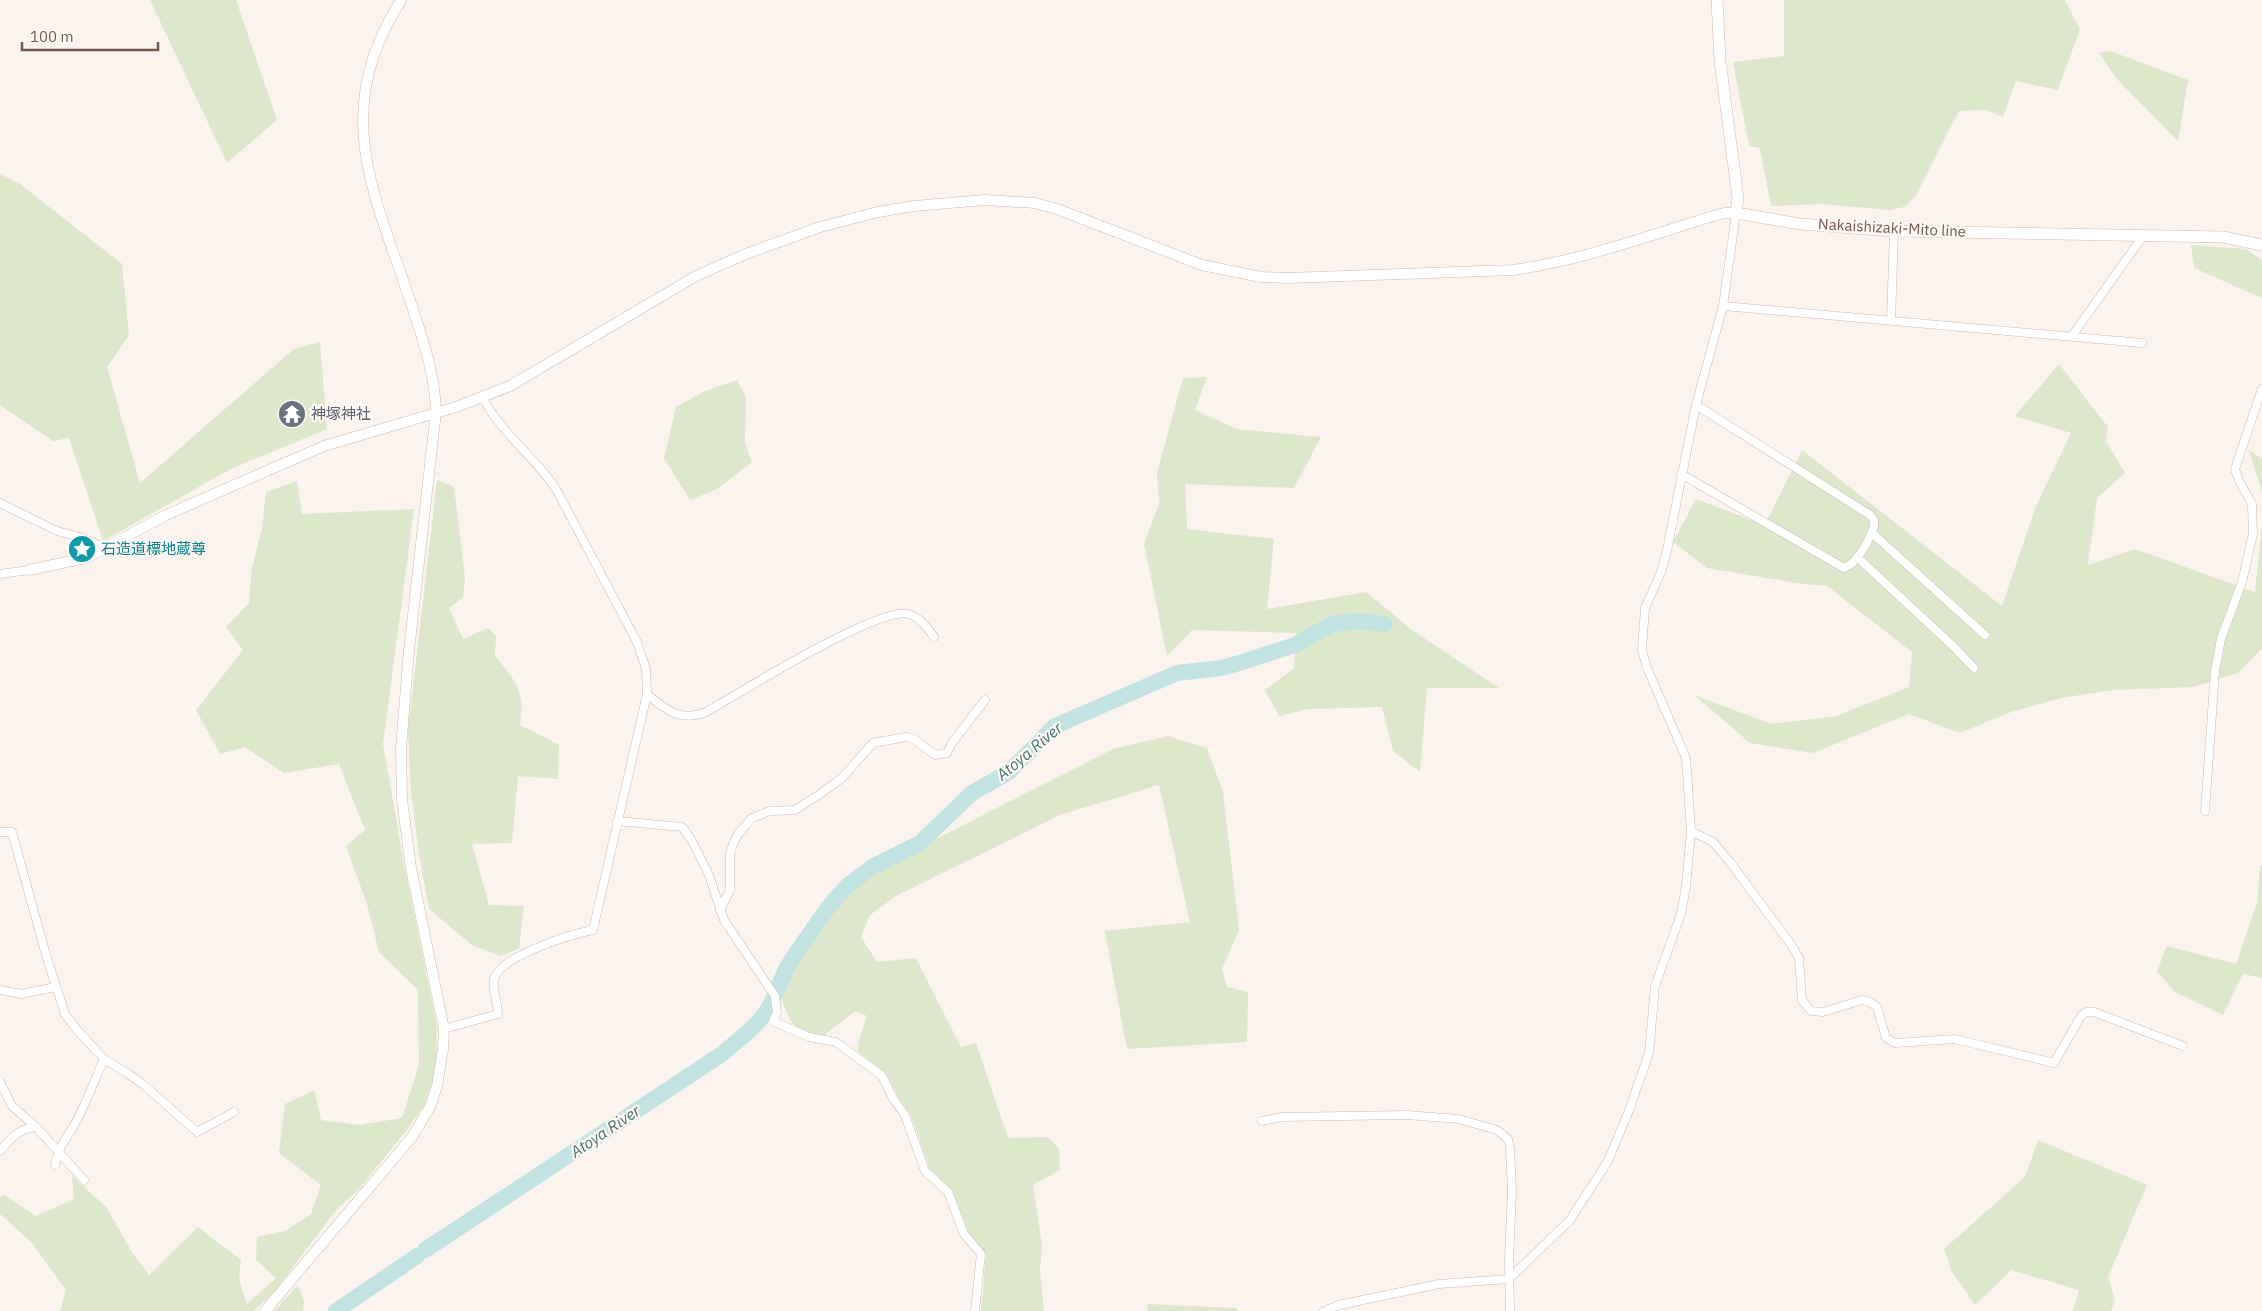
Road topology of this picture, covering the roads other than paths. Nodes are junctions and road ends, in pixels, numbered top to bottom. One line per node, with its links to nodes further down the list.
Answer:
1 (401, 0): 14 (street)
2 (1717, 0): 3 (main road)
3 (1736, 213): 4 (main road, Nakaishizaki-Mito line); 7 (street); 12 (street)
4 (1894, 231): 5 (main road, Nakaishizaki-Mito line); 8 (street)
5 (2143, 236): 6 (main road, Nakaishizaki-Mito line); 9 (street)
6 (2262, 245)
7 (1723, 306): 8 (street); 13 (street)
8 (1891, 320): 9 (street)
9 (2072, 336): 10 (street)
10 (2142, 343)
11 (2262, 388): 27 (street)
12 (483, 398): 14 (street); 25 (street)
13 (1696, 405): 15 (street); 17 (street)
14 (436, 412): 18 (street); 34 (street)
15 (1681, 474): 19 (street); 29 (street)
16 (0, 503): 18 (street)
17 (1872, 533): 19 (street); 22 (street)
18 (106, 548): 20 (street)
19 (1857, 557): 24 (street)
20 (29, 570): 21 (street)
21 (0, 574)
22 (1986, 635)
23 (934, 636): 25 (street)
24 (1974, 668)
25 (647, 694): 28 (street)
26 (984, 700): 31 (street)
27 (2204, 811)
28 (617, 821): 31 (street); 34 (street)
29 (1691, 831): 35 (street); 47 (street)
30 (0, 832): 32 (street)
31 (720, 910): 49 (street)
32 (55, 987): 33 (street); 36 (street)
33 (0, 990)
34 (444, 1029): 48 (street)
35 (2183, 1046)
36 (104, 1059): 38 (street); 44 (street)
37 (0, 1082): 40 (street)
38 (234, 1112)
39 (1262, 1121): 42 (street)
40 (36, 1127): 43 (street); 44 (street)
41 (1513, 1131): 42 (street)
42 (1508, 1139): 47 (street)
43 (0, 1151)
44 (57, 1152): 45 (street); 46 (street)
45 (55, 1165)
46 (84, 1180)
47 (1509, 1279): 50 (street); 51 (street)
48 (266, 1311)
49 (975, 1311)
50 (1324, 1311)
51 (1510, 1311)

